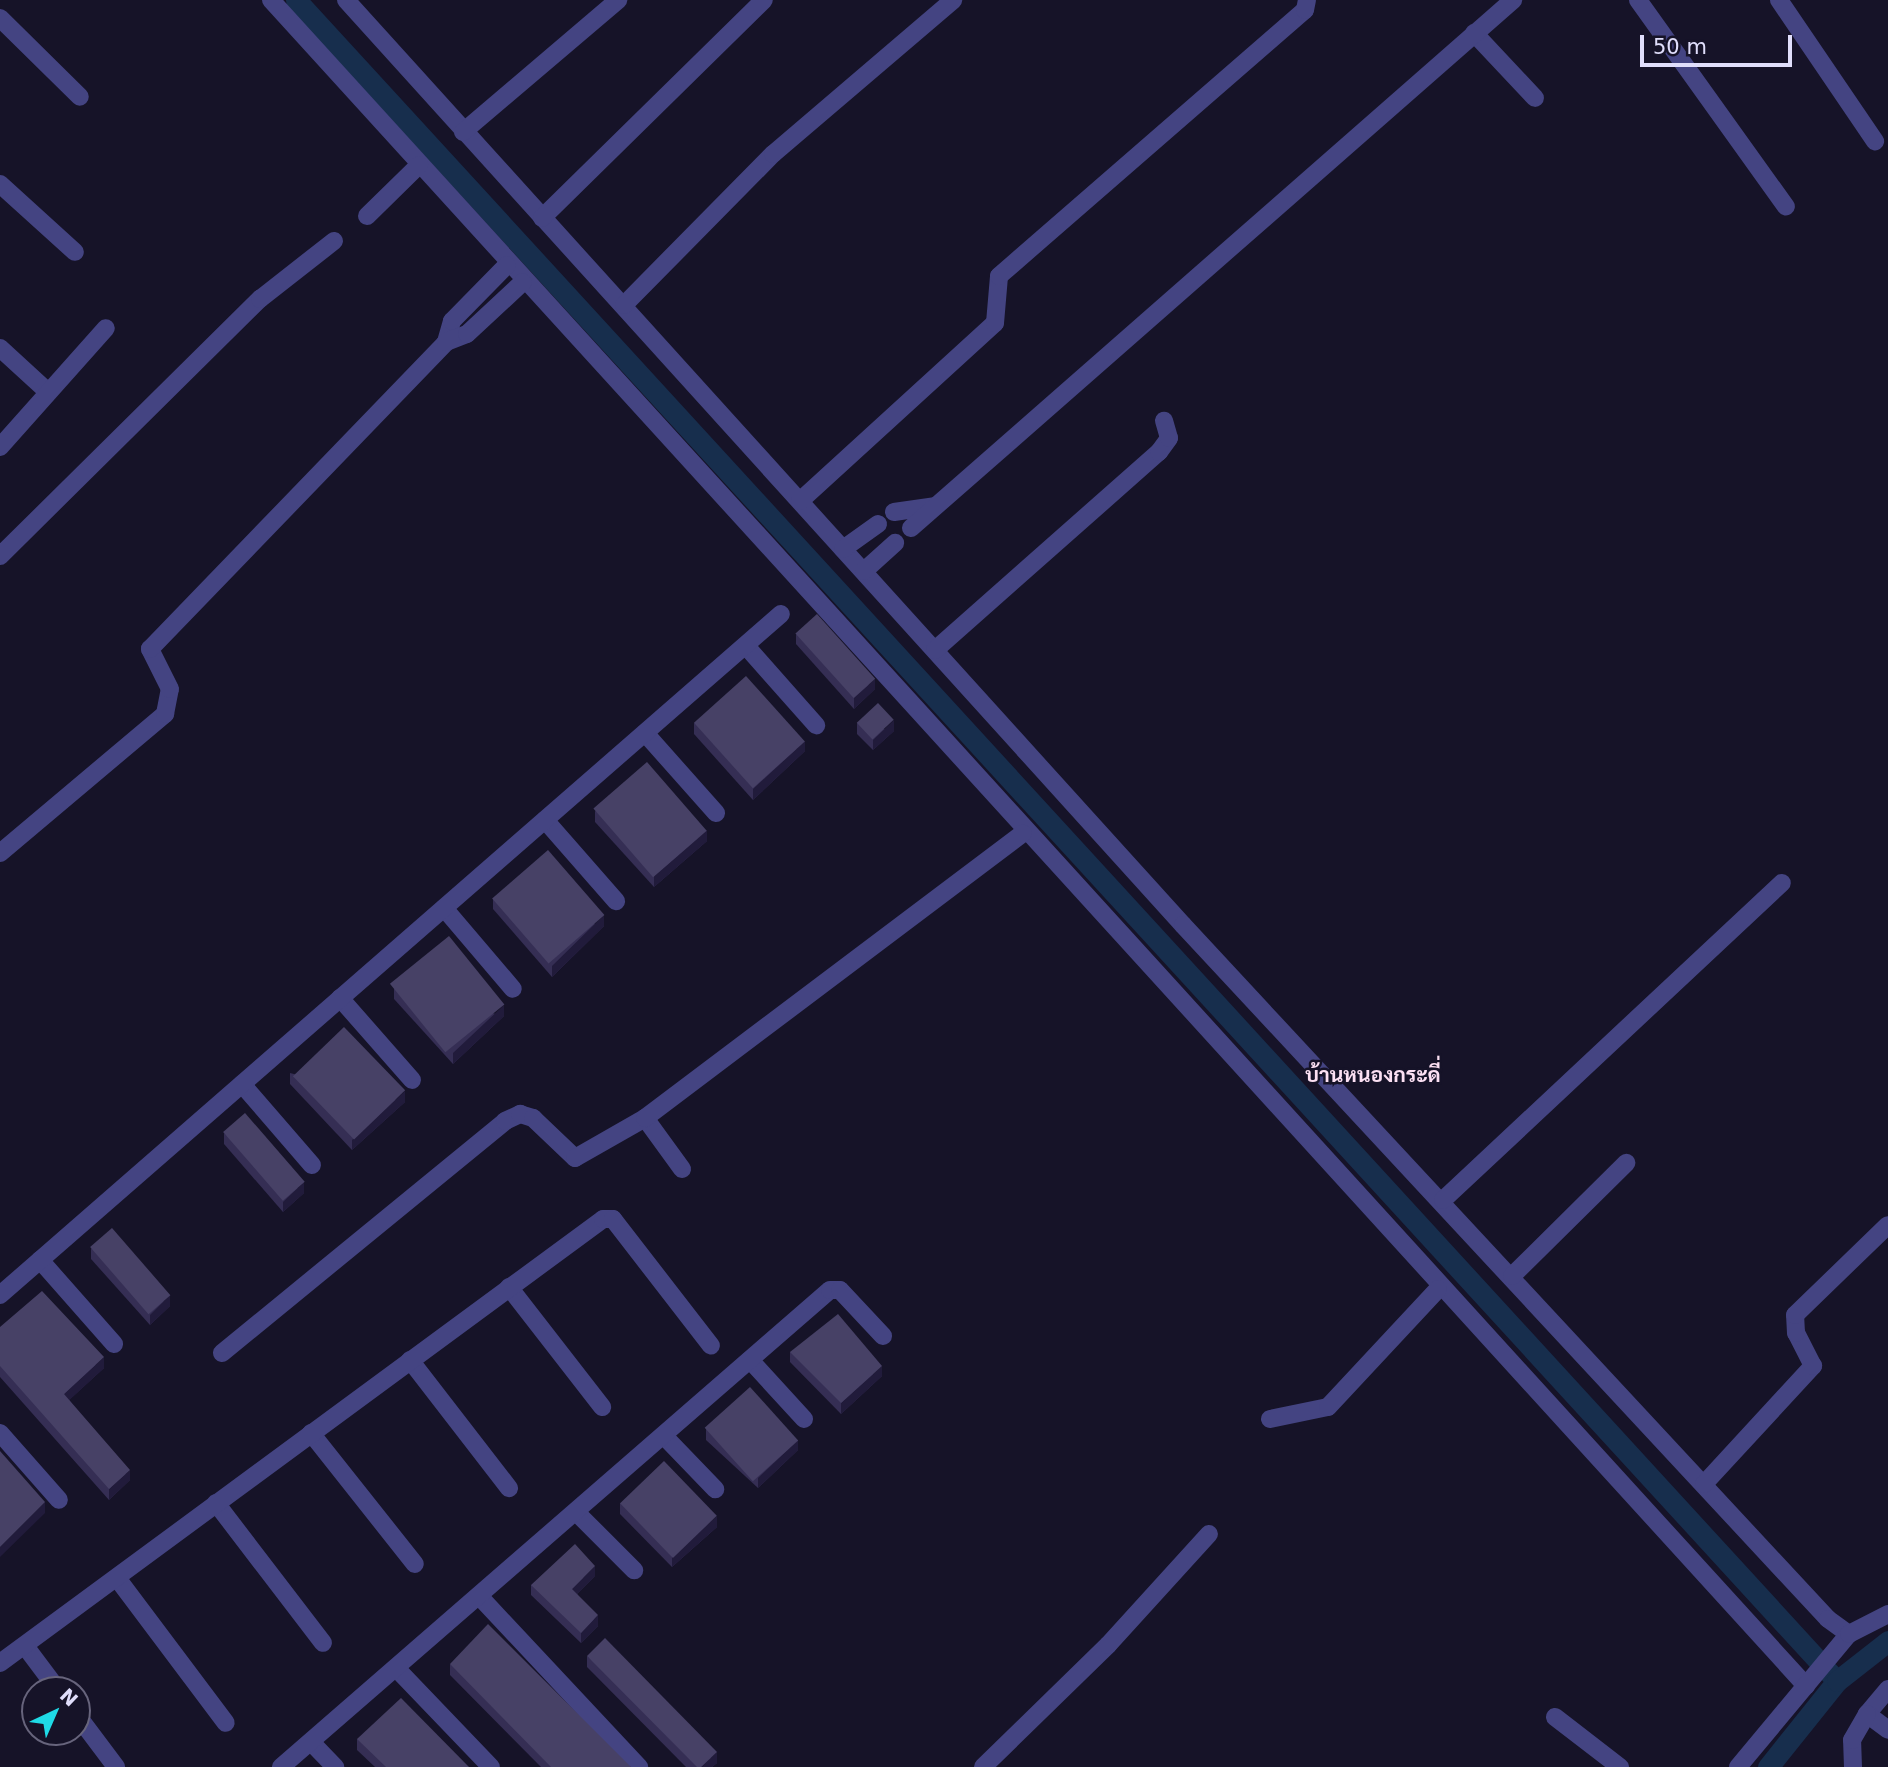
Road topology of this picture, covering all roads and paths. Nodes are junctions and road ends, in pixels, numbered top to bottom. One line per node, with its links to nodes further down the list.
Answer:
1 (271, 0): 16 (street)
2 (346, 0): 14 (street)
3 (618, 0): 14 (street)
4 (764, 0): 20 (street)
5 (953, 0): 25 (street)
6 (1307, 0): 32 (street)
7 (1513, 0): 11 (street)
8 (1638, 0): 18 (street)
9 (1779, 0): 15 (street)
10 (0, 18): 12 (street)
11 (1474, 33): 13 (street); 33 (street)
12 (80, 97)
13 (1535, 98)
14 (463, 132): 20 (street)
15 (1875, 141)
16 (419, 166): 19 (street); 23 (street)
17 (0, 184): 22 (street)
18 (1786, 208)
19 (367, 216)
20 (542, 218): 25 (street)
21 (334, 241): 39 (street)
22 (75, 252)
23 (507, 265): 24 (street); 27 (street)
24 (523, 282): 27 (street); 48 (street)
25 (624, 305): 32 (street)
26 (106, 328): 29 (street)
27 (446, 342): 49 (street)
28 (0, 348): 29 (street)
29 (48, 392): 31 (street)
30 (1164, 421): 43 (street)
31 (0, 447)
32 (800, 501): 38 (street)
33 (935, 506): 34 (street); 36 (street)
34 (894, 512)
35 (878, 524): 38 (street)
36 (911, 528)
37 (895, 543): 40 (street)
38 (843, 549): 40 (street)
39 (0, 556)
40 (863, 571): 43 (street)
41 (782, 614): 42 (street)
42 (746, 646): 44 (street); 45 (street)
43 (934, 650): 61 (street)
44 (816, 725)
45 (645, 733): 46 (street); 47 (street)
46 (716, 813)
47 (545, 820): 51 (street); 52 (street)
48 (1023, 833): 57 (street); 66 (street)
49 (0, 853)
50 (1782, 883): 61 (street)
51 (616, 901)
52 (444, 908): 53 (street); 54 (street)
53 (513, 989)
54 (340, 998): 55 (street); 56 (street)
55 (412, 1080)
56 (242, 1084): 59 (street); 63 (street)
57 (645, 1118): 60 (street); 71 (street)
58 (1626, 1163): 64 (street)
59 (312, 1165)
60 (682, 1169)
61 (1443, 1200): 64 (street)
62 (1888, 1225): 80 (street)
63 (40, 1260): 67 (street); 69 (street)
64 (1512, 1276): 80 (street)
65 (509, 1287): 70 (street); 72 (street); 74 (street)
66 (1438, 1289): 76 (street); 98 (street)
67 (0, 1296)
68 (883, 1336): 73 (street)
69 (114, 1344)
70 (711, 1346)
71 (222, 1353)
72 (410, 1360): 78 (street); 81 (street)
73 (750, 1360): 75 (street); 79 (street)
74 (602, 1407)
75 (804, 1419)
76 (1270, 1419)
77 (0, 1433): 83 (street)
78 (311, 1433): 84 (street); 87 (street)
79 (664, 1436): 82 (street); 85 (street)
80 (1703, 1484): 92 (street)
81 (509, 1488)
82 (715, 1489)
83 (59, 1500)
84 (216, 1503): 89 (street); 93 (street)
85 (576, 1513): 88 (street); 90 (street)
86 (1209, 1534): 111 (street)
87 (415, 1564)
88 (634, 1570)
89 (117, 1578): 94 (street); 102 (street)
90 (480, 1597): 96 (street); 110 (street)
91 (1884, 1627): 92 (street)
92 (1845, 1639): 98 (street)
93 (323, 1643)
94 (25, 1646): 95 (street); 97 (street)
95 (0, 1663)
96 (396, 1668): 105 (street); 109 (street)
97 (48, 1676)
98 (1810, 1682): 113 (street)
99 (1888, 1689): 100 (street)
100 (1867, 1714): 103 (street); 114 (street)
101 (1555, 1717): 112 (street)
102 (226, 1723)
103 (1888, 1730)
104 (91, 1734): 106 (street)
105 (310, 1742): 107 (street); 108 (street)
106 (116, 1767)
107 (281, 1767)
108 (335, 1767)
109 (491, 1767)
110 (639, 1767)
111 (983, 1767)
112 (1619, 1767)
113 (1738, 1767)
114 (1853, 1767)

